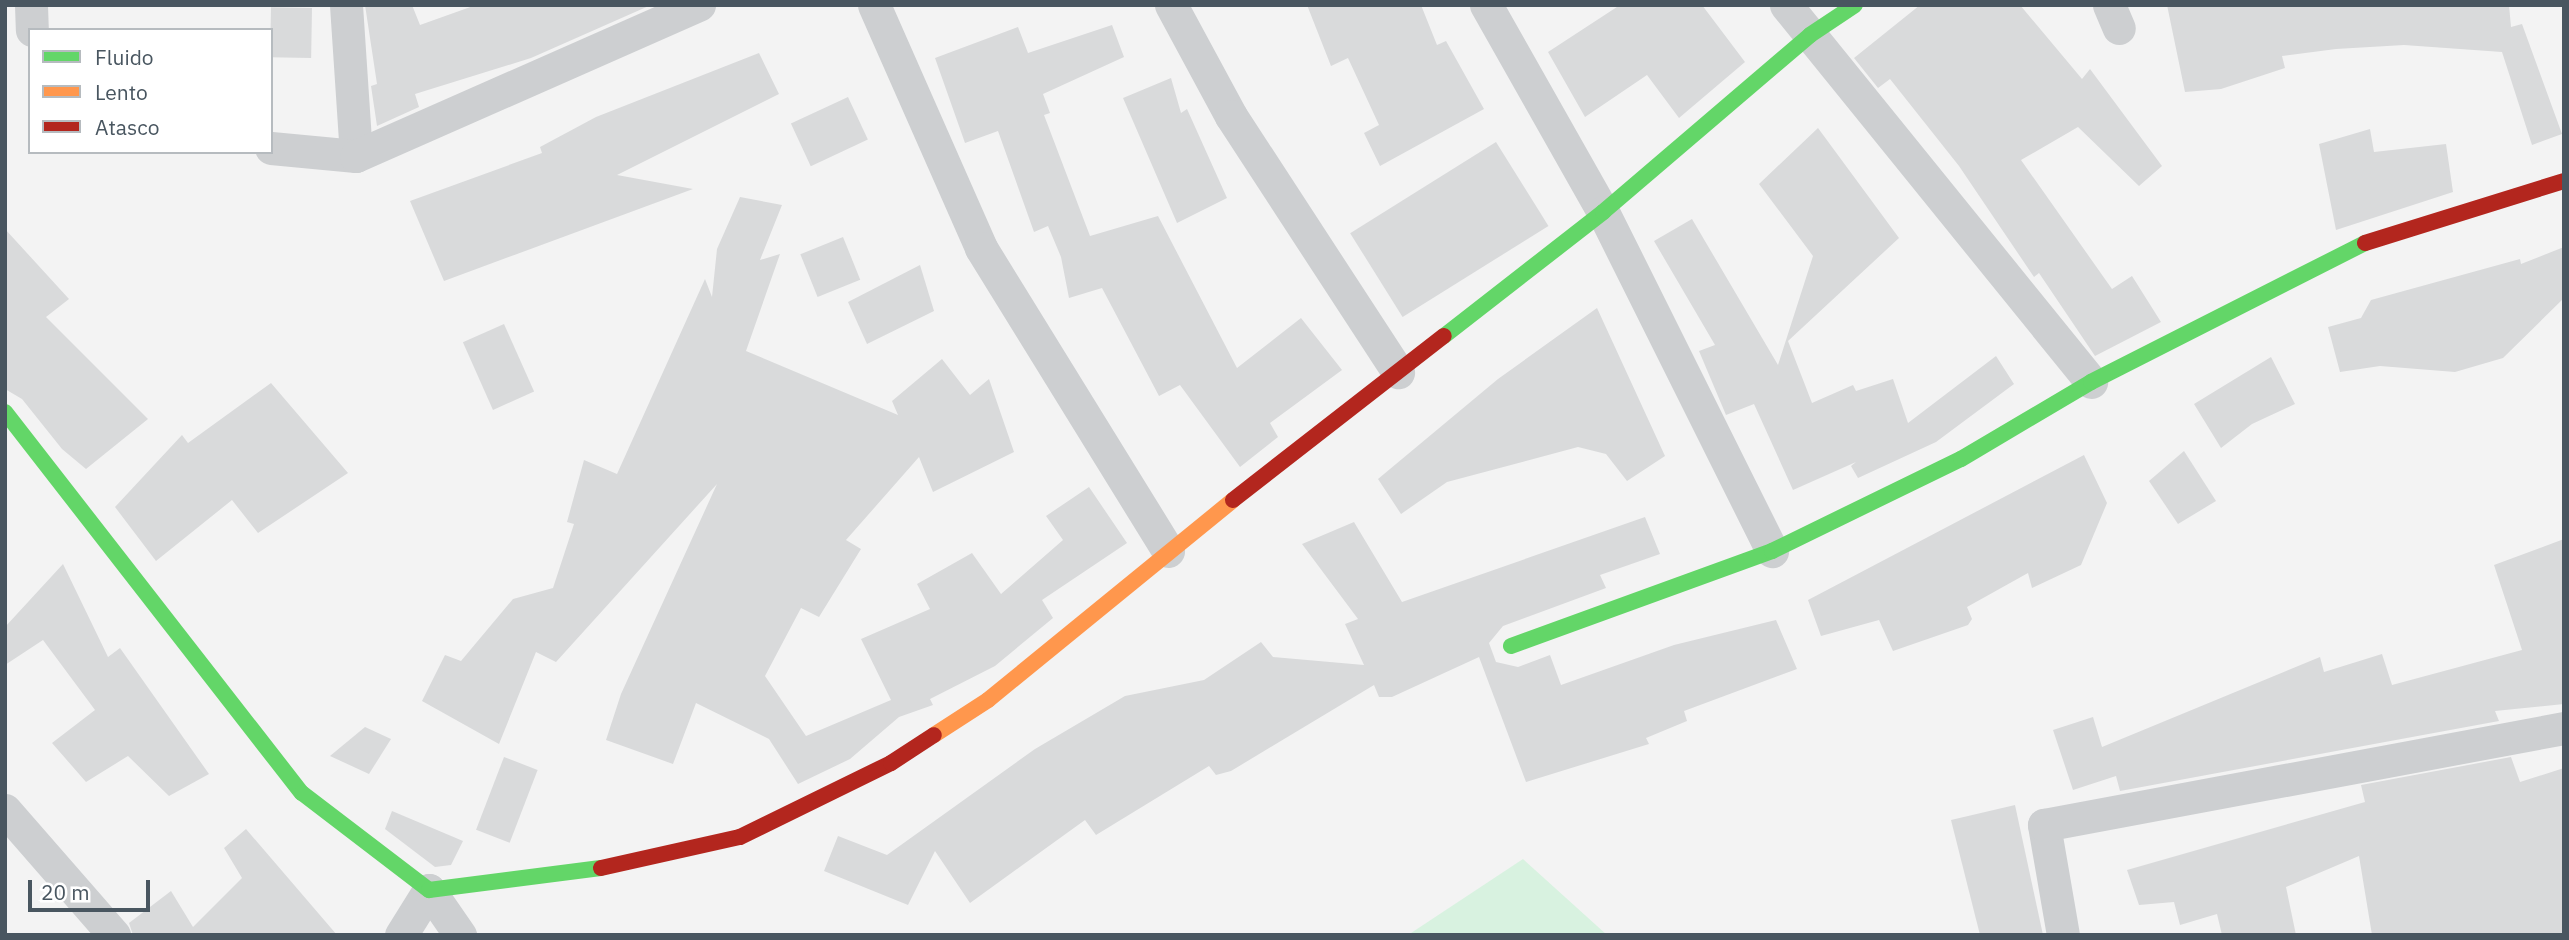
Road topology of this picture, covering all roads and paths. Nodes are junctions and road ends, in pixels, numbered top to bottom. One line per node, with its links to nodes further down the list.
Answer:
1 (31, 5): 9 (street)
2 (346, 5): 12 (street)
3 (699, 5): 12 (street)
4 (874, 5): 18 (street)
5 (1171, 5): 15 (street)
6 (1486, 5): 14 (street)
7 (1786, 5): 10 (street)
8 (1855, 5): 10 (main road)
9 (32, 28)
10 (1810, 35): 14 (main road); 16 (street)
11 (273, 148): 12 (street)
12 (356, 156)
13 (2564, 181): 16 (main road)
14 (1602, 212): 15 (main road); 19 (street)
15 (1398, 372): 18 (main road)
16 (2091, 382): 19 (main road)
17 (5, 412): 23 (main road)
18 (1168, 551): 23 (main road)
19 (1772, 551): 20 (main road)
20 (1511, 646)
21 (2564, 728): 27 (street)
22 (5, 810): 24 (street)
23 (429, 890): 25 (street); 26 (street)
24 (114, 935)
25 (401, 935)
26 (460, 935)
27 (2063, 935)

